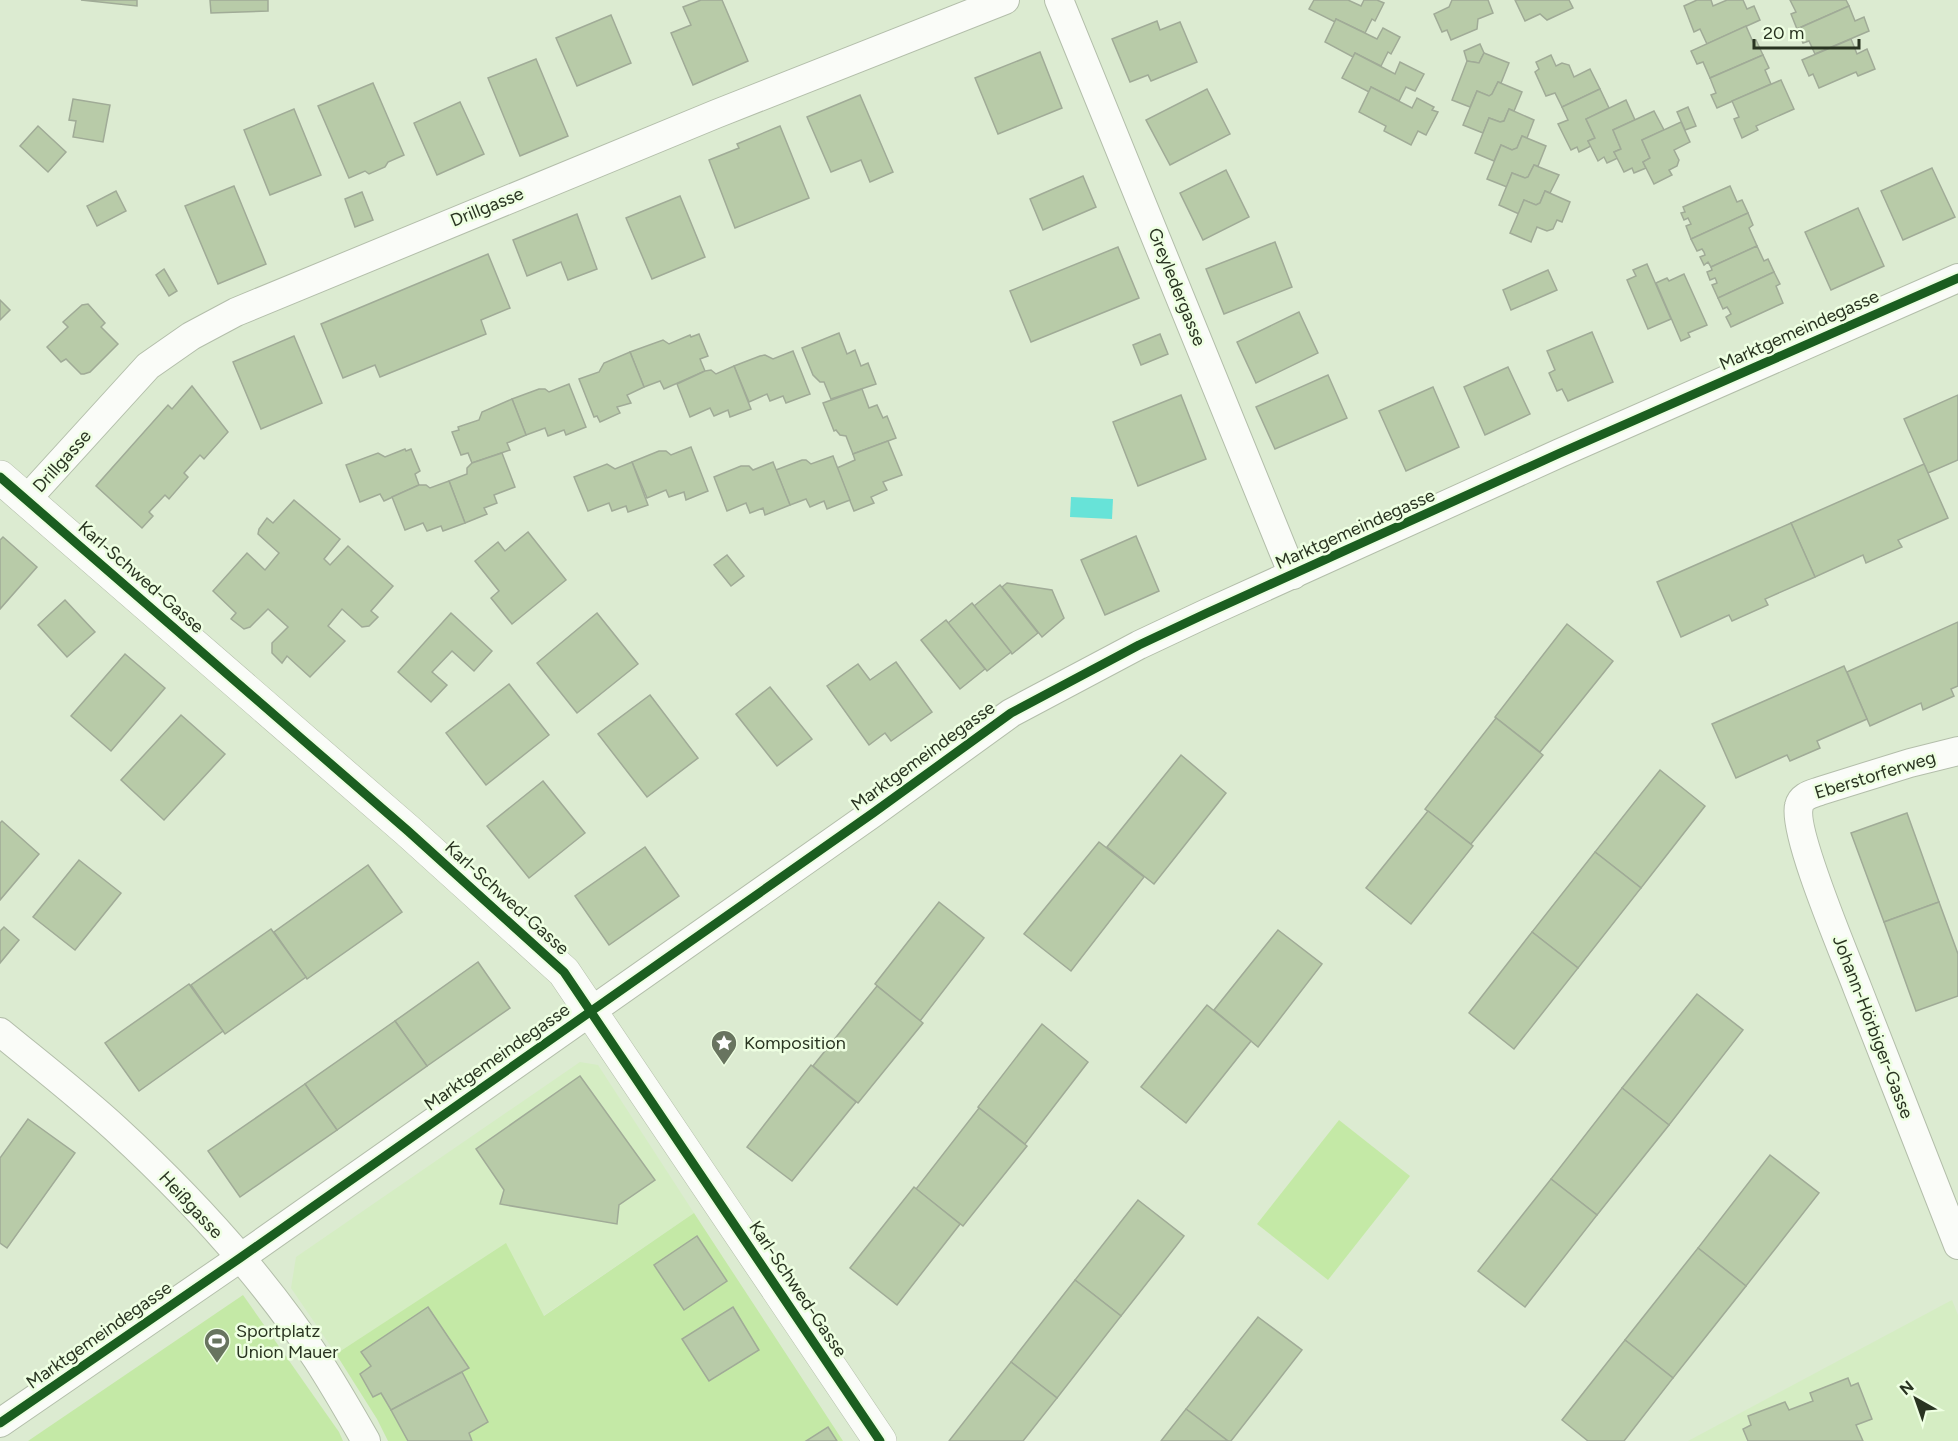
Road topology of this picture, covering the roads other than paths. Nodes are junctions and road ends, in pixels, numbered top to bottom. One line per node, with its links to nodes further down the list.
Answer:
1 (1005, 0): 5 (street, Drillgasse)
2 (1059, 0): 6 (street, Greyledergasse)
3 (1958, 278): 6 (street, Marktgemeindegasse)
4 (0, 477): 5 (street, Karl-Schwed-Gasse)
5 (26, 500): 9 (street, Karl-Schwed-Gasse)
6 (1293, 575): 9 (street, Marktgemeindegasse)
7 (1958, 751): 8 (street, Eberstorferweg)
8 (1798, 807): 11 (street, Johann-Hörbiger-Gasse)
9 (591, 1010): 12 (street, Marktgemeindegasse); 15 (street, Karl-Schwed-Gasse)
10 (0, 1032): 12 (street, Heißgasse)
11 (1958, 1245)
12 (240, 1258): 13 (street, Marktgemeindegasse); 14 (street, Heißgasse)
13 (0, 1423)
14 (366, 1441)
15 (880, 1441)

